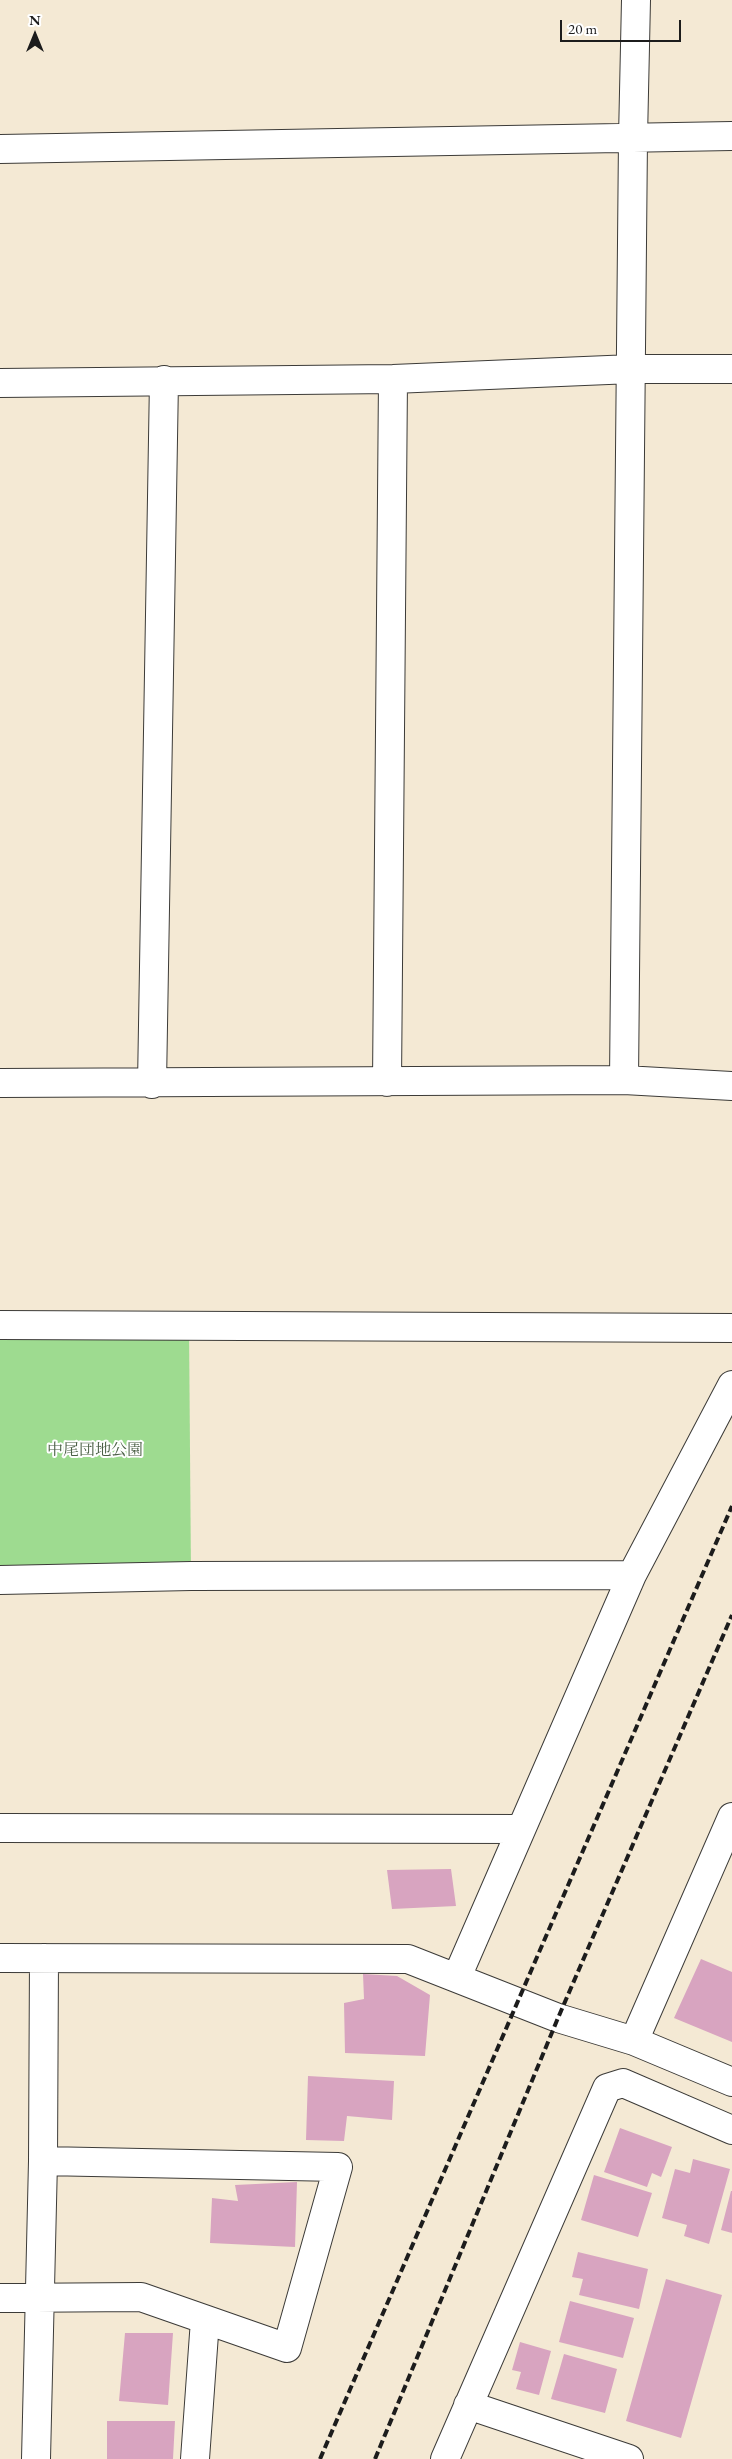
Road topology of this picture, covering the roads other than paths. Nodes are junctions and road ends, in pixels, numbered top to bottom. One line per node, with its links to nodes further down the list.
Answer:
1 (636, 0): 3 (street)
2 (732, 136): 3 (street)
3 (633, 138): 4 (street); 5 (street)
4 (0, 149)
5 (632, 369): 6 (street); 7 (street); 10 (street)
6 (732, 369)
7 (393, 379): 8 (street); 11 (street)
8 (164, 380): 9 (street); 13 (street)
9 (0, 384)
10 (624, 1080): 11 (street); 14 (street)
11 (388, 1082): 13 (street)
12 (0, 1084): 13 (street)
13 (152, 1084)
14 (732, 1086)
15 (0, 1326): 16 (street)
16 (732, 1328)
17 (732, 1385): 18 (street)
18 (632, 1575): 19 (street); 22 (street)
19 (0, 1580)
20 (732, 1816): 26 (street)
21 (0, 1828): 22 (street)
22 (521, 1829): 25 (street)
23 (0, 1958): 24 (street)
24 (44, 1958): 25 (street); 29 (street)
25 (457, 1977): 26 (street)
26 (634, 2041): 27 (street)
27 (732, 2082)
28 (732, 2130): 33 (street)
29 (43, 2161): 30 (street); 32 (street)
30 (39, 2297): 31 (street); 32 (street); 34 (street)
31 (0, 2298)
32 (205, 2320): 35 (street)
33 (468, 2405): 36 (street); 37 (street)
34 (36, 2459)
35 (195, 2459)
36 (445, 2459)
37 (629, 2459)

